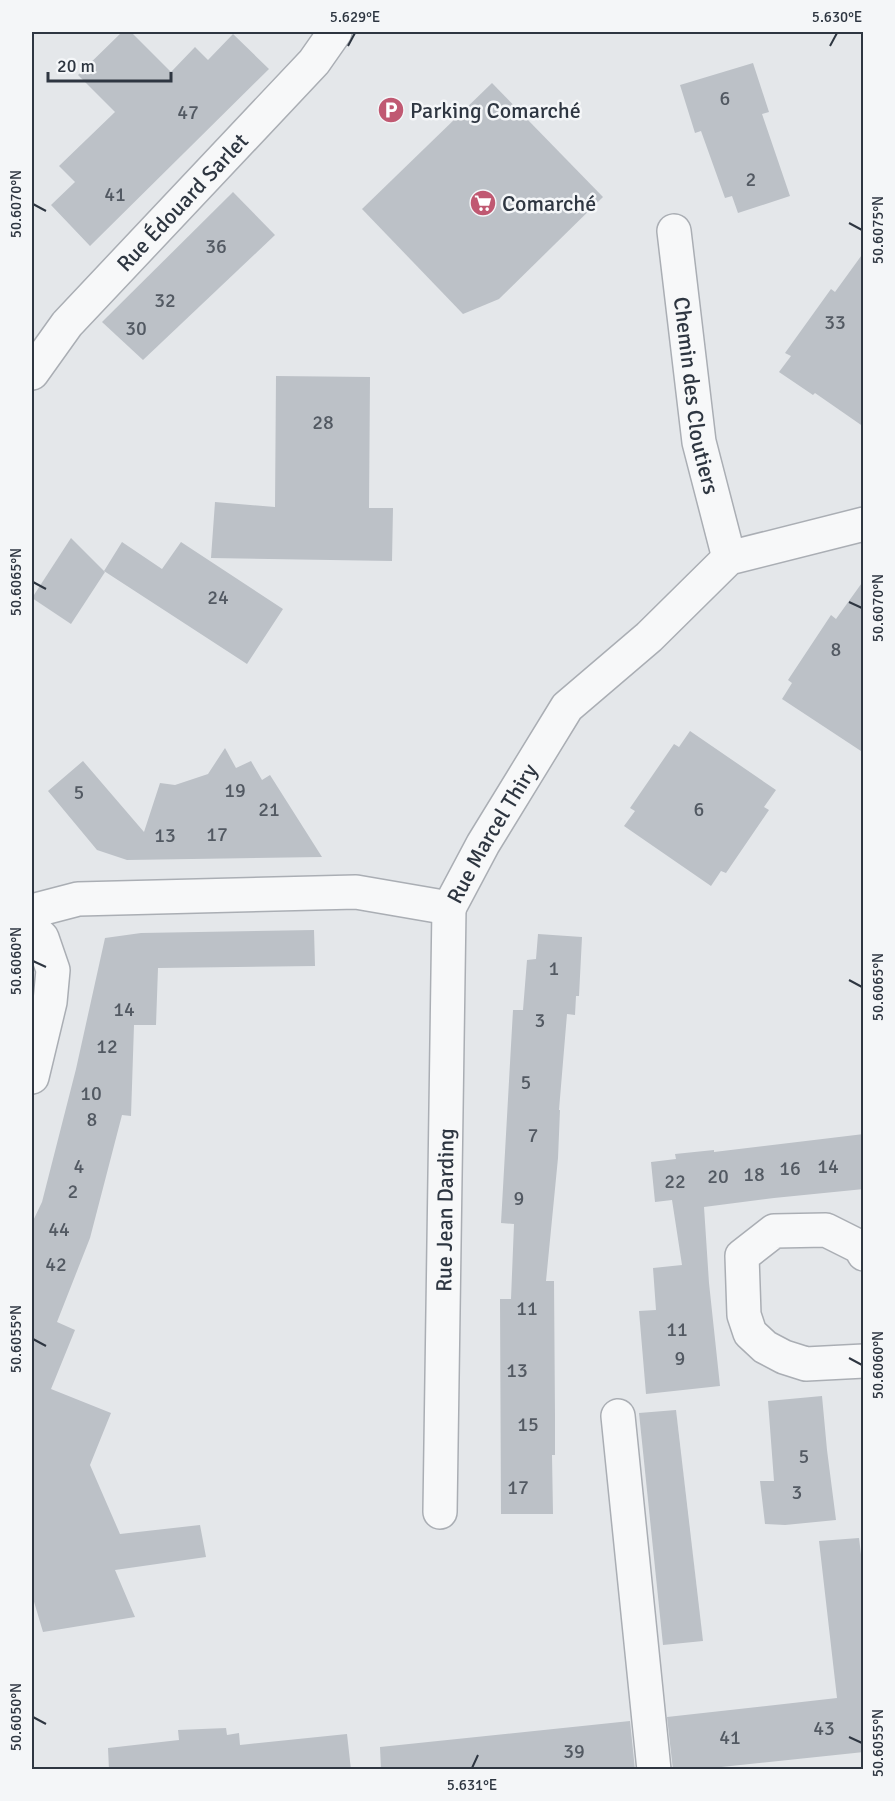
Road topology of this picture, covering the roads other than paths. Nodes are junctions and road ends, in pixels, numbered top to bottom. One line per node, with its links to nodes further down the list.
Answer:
1 (335, 32): 3 (street, Rue Édouard Sarlet)
2 (674, 231): 5 (street, Chemin des Cloutiers)
3 (32, 373)
4 (864, 524): 5 (street)
5 (729, 558): 6 (street, Rue Marcel Thiry)
6 (449, 908): 7 (street, Rue Marcel Thiry); 13 (street, Rue Jean Darding)
7 (32, 911)
8 (32, 928): 9 (street)
9 (32, 1077)
10 (864, 1254): 11 (street)
11 (864, 1361)
12 (618, 1416): 14 (street)
13 (440, 1512)
14 (654, 1770)

